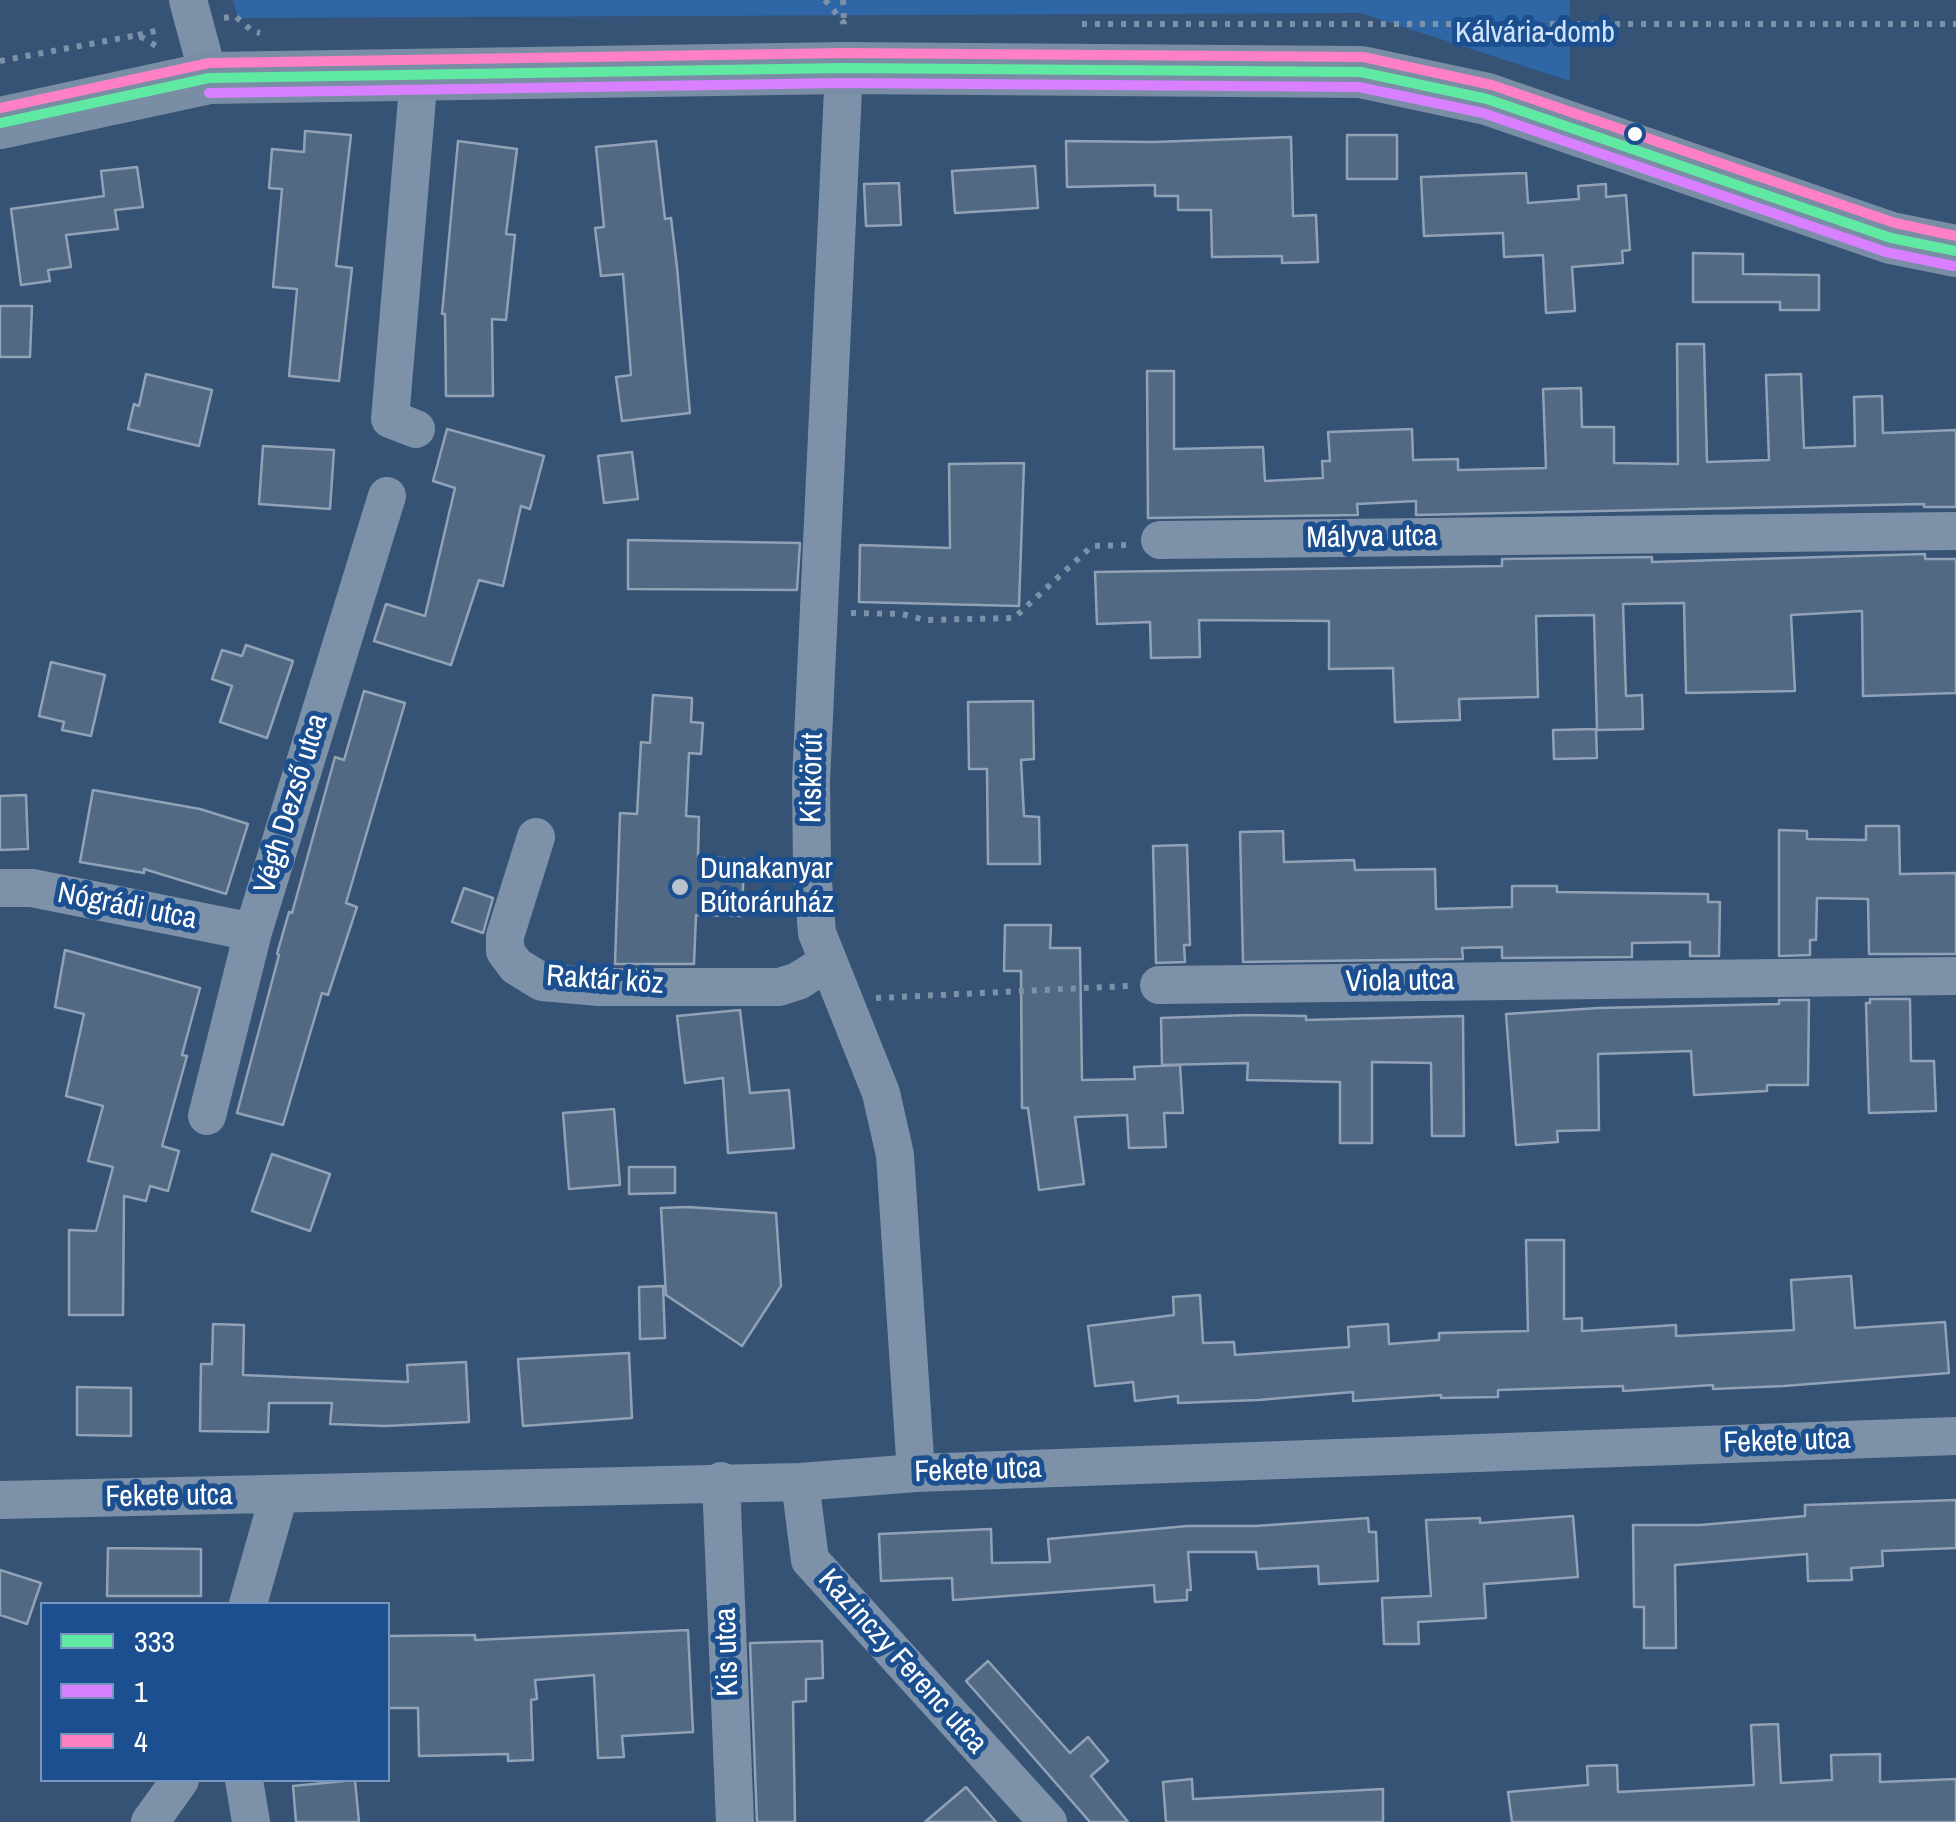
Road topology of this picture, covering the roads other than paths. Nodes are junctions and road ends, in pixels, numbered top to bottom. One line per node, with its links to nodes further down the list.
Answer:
1 (188, 0): 4 (street)
2 (844, 45): 3 (street); 6 (street); 14 (street, Kiskörút)
3 (419, 75): 4 (street); 7 (street)
4 (209, 78): 5 (street)
5 (0, 123)
6 (1956, 250)
7 (416, 429)
8 (387, 496): 13 (street, Végh Dezső utca)
9 (1956, 531): 10 (street, Mályva utca)
10 (1160, 540)
11 (536, 837): 14 (street, Raktár köz)
12 (0, 888): 13 (street, Nógrádi utca)
13 (253, 932): 17 (street, Végh Dezső utca)
14 (828, 962): 19 (street, Kiskörút)
15 (1956, 976): 16 (street, Viola utca)
16 (1159, 985)
17 (207, 1116)
18 (1956, 1436): 19 (street, Fekete utca)
19 (916, 1473): 21 (street, Fekete utca)
20 (722, 1481): 21 (street, Fekete utca); 22 (street, Fekete utca); 29 (street, Kis utca)
21 (800, 1482): 30 (street, Kazinczy Ferenc utca)
22 (279, 1495): 23 (street, Fekete utca); 24 (street)
23 (0, 1500)
24 (249, 1602)
25 (179, 1782): 27 (street)
26 (244, 1782): 28 (street)
27 (150, 1822)
28 (251, 1822)
29 (735, 1822)
30 (1048, 1822)

